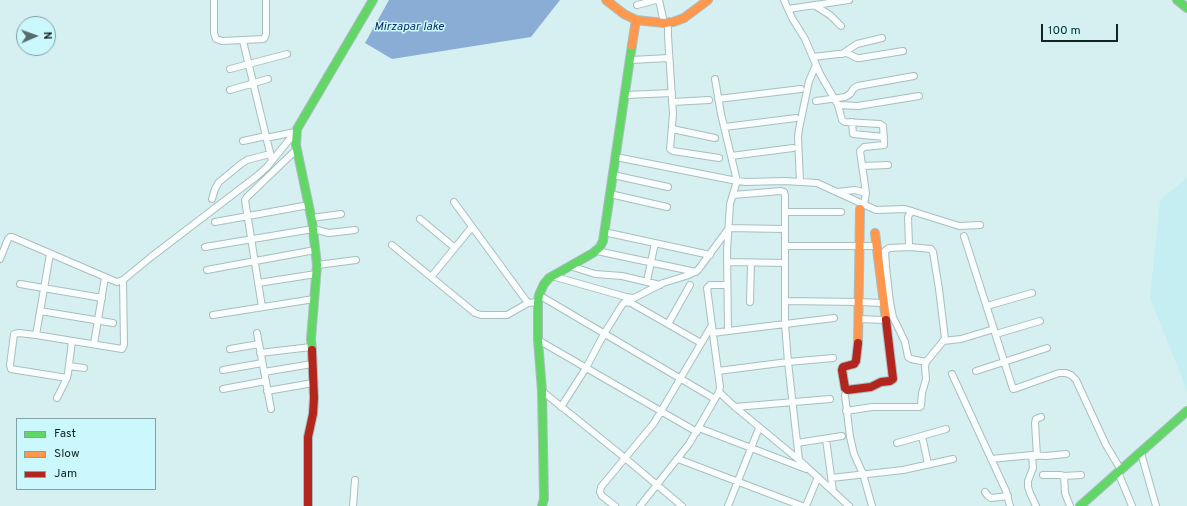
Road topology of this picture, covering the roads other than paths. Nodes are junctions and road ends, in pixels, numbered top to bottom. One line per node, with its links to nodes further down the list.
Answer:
1 (214, 0): 19 (street)
2 (266, 0): 19 (street)
3 (373, 0): 48 (street)
4 (656, 0): 11 (street)
5 (659, 0): 16 (street)
6 (708, 0): 16 (street)
7 (784, 0): 14 (street)
8 (849, 0): 12 (street)
9 (1177, 0): 13 (street)
10 (612, 3): 15 (street)
11 (637, 5)
12 (814, 5): 14 (street); 17 (street)
13 (1187, 8)
14 (788, 9): 23 (street)
15 (636, 20): 16 (street); 25 (street)
16 (666, 23): 24 (street)
17 (841, 26)
18 (882, 38): 22 (street)
19 (243, 41): 26 (street)
20 (903, 51): 22 (street)
21 (287, 54): 26 (street)
22 (842, 54): 23 (street)
23 (812, 57): 27 (street)
24 (669, 58): 25 (street); 35 (street)
25 (631, 60): 36 (street)
26 (248, 64): 28 (street); 32 (street)
27 (816, 65): 39 (street); 63 (street)
28 (230, 69)
29 (914, 76): 39 (street)
30 (268, 79): 32 (street)
31 (715, 79): 38 (street)
32 (253, 83): 34 (street); 49 (street)
33 (801, 89): 38 (street)
34 (230, 90)
35 (672, 93): 36 (street); 42 (street)
36 (626, 95): 55 (street)
37 (919, 96): 43 (street)
38 (718, 99): 46 (street)
39 (834, 99): 41 (street); 43 (street)
40 (709, 100): 42 (street)
41 (816, 101)
42 (672, 102): 47 (street)
43 (838, 105): 45 (street)
44 (796, 118): 46 (street)
45 (852, 122): 50 (street); 50 (street)
46 (725, 127): 56 (street)
47 (672, 129): 51 (street); 58 (street)
48 (296, 130): 49 (street); 54 (street); 57 (street)
49 (266, 137): 52 (street); 57 (street)
50 (884, 137): 60 (street)
51 (715, 138)
52 (243, 141)
53 (793, 148): 56 (street)
54 (297, 149): 71 (street); 78 (street)
55 (616, 156): 61 (street); 62 (street)
56 (731, 156): 62 (street)
57 (271, 158): 69 (street); 119 (street)
58 (719, 158)
59 (888, 165): 60 (street)
60 (862, 166): 66 (street)
61 (613, 175): 64 (street); 67 (street)
62 (737, 181): 63 (street); 68 (street)
63 (800, 182): 65 (street)
64 (668, 187)
65 (837, 192): 66 (street); 73 (street)
66 (866, 192): 73 (street)
67 (610, 194): 72 (street); 88 (street)
68 (733, 195): 75 (street); 84 (street)
69 (212, 199)
70 (454, 202): 83 (street)
71 (309, 205): 78 (street); 79 (street)
72 (667, 207)
73 (862, 207): 74 (street); 97 (street)
74 (912, 211): 82 (street); 98 (street)
75 (785, 212): 76 (street); 86 (street)
76 (841, 212)
77 (341, 214): 79 (street)
78 (248, 216): 81 (street); 91 (street)
79 (312, 218): 85 (street)
80 (420, 219): 99 (street)
81 (214, 222)
82 (980, 225)
83 (472, 227): 99 (street); 134 (street)
84 (729, 228): 86 (street); 103 (street); 108 (street)
85 (313, 229): 87 (street); 91 (street); 100 (street)
86 (785, 229): 94 (street)
87 (355, 230)
88 (604, 232): 92 (street); 101 (street)
89 (875, 233): 95 (street)
90 (964, 236): 136 (street)
91 (251, 240): 96 (street); 106 (street)
92 (656, 243): 103 (street); 107 (street)
93 (392, 245): 118 (street)
94 (785, 246): 97 (street); 110 (street)
95 (877, 246): 97 (street); 135 (street)
96 (205, 247)
97 (860, 247): 133 (street)
98 (910, 247): 157 (street); 167 (street)
99 (455, 248): 118 (street)
100 (315, 250): 106 (street); 111 (street)
101 (597, 251): 107 (street); 112 (street)
102 (50, 254): 104 (street); 117 (street); 126 (street)
103 (710, 255): 114 (street)
104 (0, 259)
105 (356, 260): 111 (street)
106 (255, 261): 113 (street); 121 (street)
107 (651, 262): 114 (street); 120 (street)
108 (727, 262): 109 (street); 125 (street)
109 (751, 263): 110 (street); 132 (street)
110 (785, 263): 131 (street)
111 (317, 265): 115 (street)
112 (570, 266): 116 (street); 120 (street)
113 (207, 270)
114 (696, 272): 123 (street)
115 (316, 274): 121 (street); 130 (street)
116 (552, 276): 123 (street); 129 (street)
117 (105, 277): 119 (street); 128 (street)
118 (431, 277): 134 (street)
119 (124, 280): 159 (street)
120 (647, 282): 123 (street)
121 (258, 283): 137 (street)
122 (20, 284): 126 (street)
123 (660, 285)
124 (690, 285): 146 (street)
125 (727, 285): 148 (street); 149 (street)
126 (44, 288): 128 (street); 138 (street)
127 (1032, 292): 136 (street)
128 (102, 298): 143 (street)
129 (538, 298): 134 (street); 153 (street); 155 (street)
130 (314, 299): 137 (street); 161 (street)
131 (785, 301): 133 (street); 147 (street)
132 (750, 302)
133 (859, 302): 135 (street); 141 (street)
134 (528, 303)
135 (883, 303): 142 (street)
136 (987, 306): 151 (street)
137 (262, 307): 139 (street)
138 (40, 311): 143 (street); 154 (street)
139 (212, 315)
140 (834, 318): 147 (street)
141 (858, 319): 142 (street); 142 (street)
142 (886, 320)
143 (98, 321): 145 (street); 159 (street)
144 (1040, 321): 151 (street)
145 (114, 323)
146 (668, 324): 153 (street); 158 (street)
147 (785, 324): 149 (street); 166 (street)
148 (712, 325): 152 (street); 158 (street)
149 (728, 331): 152 (street)
150 (257, 332): 160 (street)
151 (995, 332): 157 (street); 168 (street)
152 (713, 333): 175 (street)
153 (604, 334): 173 (street); 180 (street)
154 (36, 335): 156 (street); 179 (street)
155 (538, 340): 173 (street); 185 (street)
156 (72, 341): 159 (street); 171 (street)
157 (943, 341): 167 (street)
158 (701, 343): 180 (street)
159 (94, 344)
160 (259, 344): 163 (street); 164 (street)
161 (311, 347): 164 (street); 170 (street)
162 (1047, 348): 168 (street)
163 (230, 350)
164 (260, 353): 169 (street)
165 (833, 358): 166 (street)
166 (788, 362): 175 (street); 191 (street)
167 (926, 362): 196 (street)
168 (1004, 362): 176 (street); 218 (street)
169 (262, 363): 174 (street); 177 (street)
170 (312, 364): 177 (street); 182 (street)
171 (69, 366): 172 (street); 179 (street)
172 (84, 368)
173 (586, 368): 192 (street); 195 (street)
174 (223, 370)
175 (718, 371): 186 (street)
176 (976, 371)
177 (264, 372): 181 (street)
178 (952, 374): 214 (street)
179 (66, 378): 188 (street)
180 (681, 378): 189 (street); 195 (street)
181 (266, 381): 183 (street); 184 (street)
182 (313, 382): 184 (street); 231 (street)
183 (223, 389)
184 (268, 391): 194 (street)
185 (542, 391): 192 (street); 233 (street)
186 (719, 392): 189 (street); 193 (street)
187 (845, 395): 196 (street)
188 (57, 398)
189 (715, 399): 201 (street)
190 (830, 399): 191 (street)
191 (793, 402): 193 (street); 206 (street)
192 (561, 407): 211 (street)
193 (735, 407): 199 (street)
194 (271, 409)
195 (661, 411): 201 (street); 211 (street)
196 (846, 411): 219 (street)
197 (1187, 411): 208 (street)
198 (1041, 417): 210 (street)
199 (759, 428): 207 (street); 215 (street)
200 (946, 429): 203 (street)
201 (698, 430): 207 (street); 212 (street)
202 (842, 436): 204 (street)
203 (922, 436): 205 (street); 216 (street)
204 (826, 439): 206 (street); 224 (street)
205 (897, 442)
206 (797, 443): 215 (street)
207 (751, 448): 217 (street); 226 (street)
208 (1141, 453): 218 (street); 247 (street)
209 (1066, 454): 210 (street)
210 (1034, 456): 214 (street); 243 (street)
211 (625, 458): 227 (street); 234 (street)
212 (678, 459): 226 (street); 227 (street)
213 (953, 459): 216 (street)
214 (991, 459): 230 (street)
215 (799, 460): 217 (street)
216 (928, 464): 219 (street)
217 (811, 470): 223 (street)
218 (1119, 471): 245 (street); 246 (street)
219 (863, 474): 224 (street); 241 (street)
220 (1043, 475): 222 (street)
221 (1081, 475): 222 (street)
222 (1064, 476): 244 (street)
223 (818, 477): 228 (street); 239 (street)
224 (831, 478): 228 (street)
225 (355, 480): 232 (street)
226 (738, 482): 237 (street); 238 (street)
227 (656, 484): 235 (street); 236 (street)
228 (833, 491): 240 (street)
229 (985, 492): 230 (street)
230 (1008, 496): 242 (street)
231 (308, 506)
232 (353, 506)
233 (542, 506)
234 (615, 506)
235 (640, 506)
236 (682, 506)
237 (728, 506)
238 (802, 506)
239 (806, 506)
240 (850, 506)
241 (872, 506)
242 (1010, 506)
243 (1036, 506)
244 (1070, 506)
245 (1080, 506)
246 (1132, 506)
247 (1156, 506)

